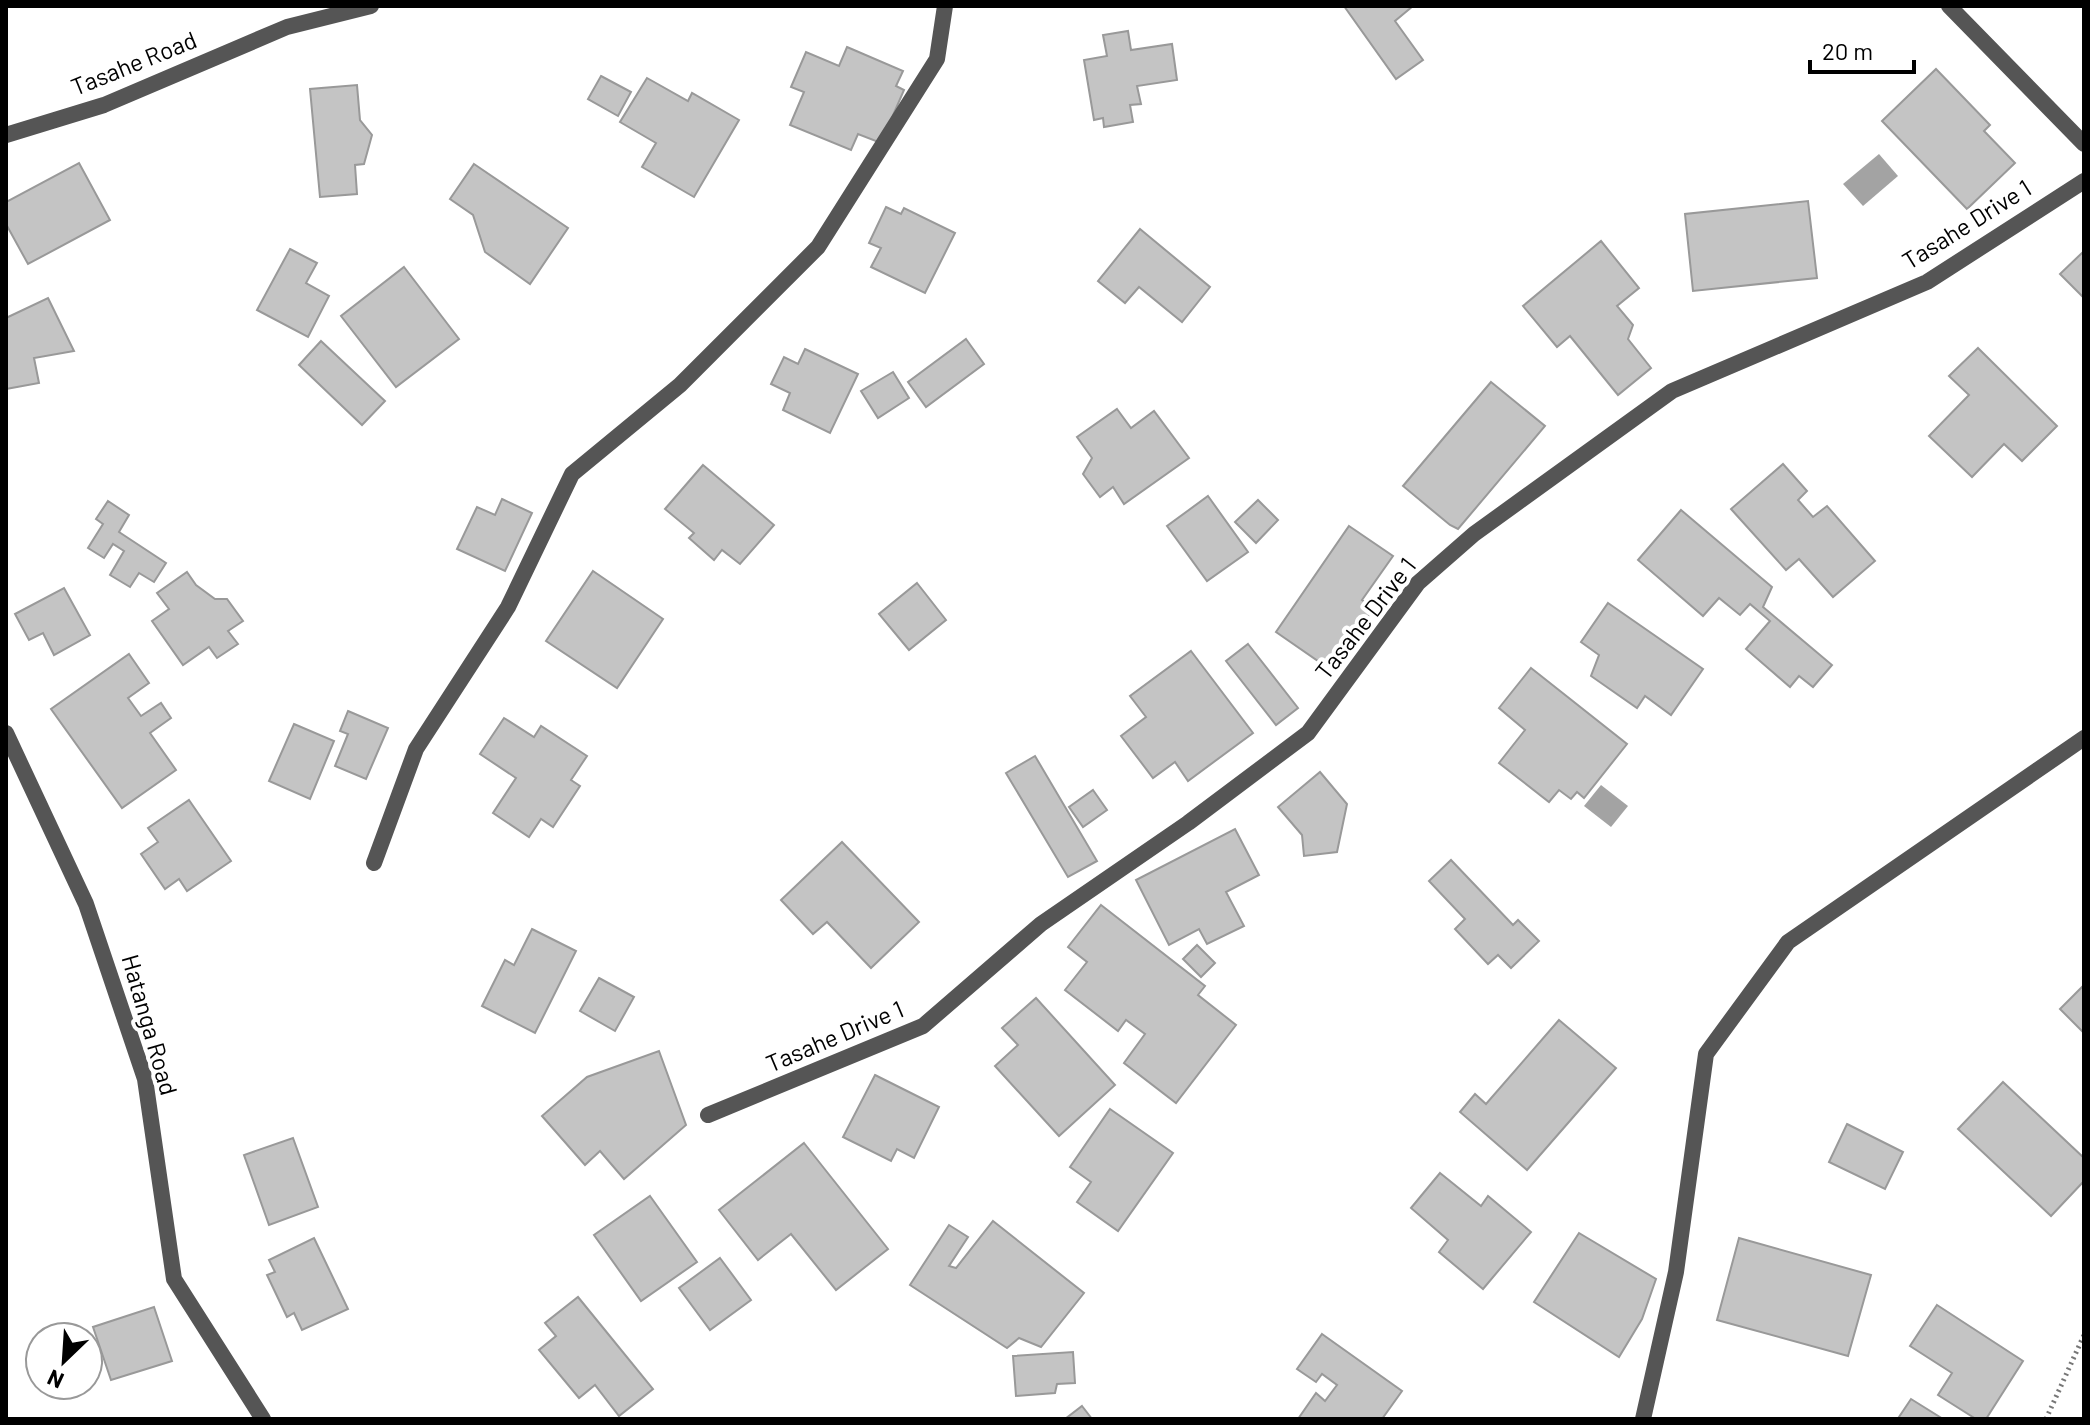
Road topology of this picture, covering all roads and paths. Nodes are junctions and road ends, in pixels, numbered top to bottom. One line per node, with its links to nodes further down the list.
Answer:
1 (371, 6): 4 (street, Tasahe Road)
2 (945, 6): 9 (street)
3 (1949, 6): 5 (street)
4 (6, 135)
5 (2084, 144)
6 (2084, 181): 10 (street, Tasahe Drive 1)
7 (6, 733): 12 (street, Hatanga Road)
8 (2084, 738): 13 (street)
9 (374, 863)
10 (708, 1115)
11 (2084, 1335): 14 (path)
12 (263, 1419)
13 (1643, 1419)
14 (2046, 1419)

